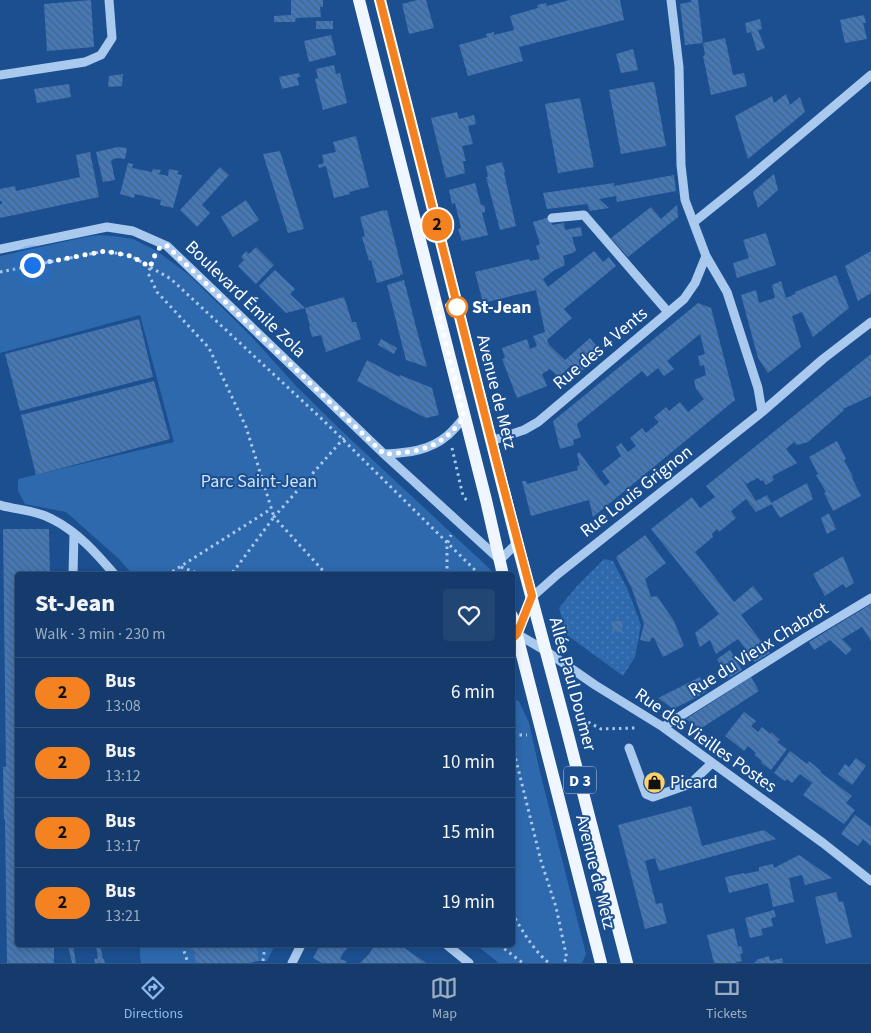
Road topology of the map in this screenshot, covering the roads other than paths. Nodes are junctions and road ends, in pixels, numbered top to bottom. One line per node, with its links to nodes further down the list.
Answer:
1 (110, 0): 5 (street)
2 (359, 0): 14 (main road)
3 (380, 0): 15 (main road, Avenue de Metz / D 3)
4 (671, 0): 8 (street)
5 (0, 75)
6 (871, 75): 8 (street)
7 (552, 218): 11 (street)
8 (694, 222): 10 (street)
9 (0, 248): 16 (street, Boulevard Émile Zola)
10 (706, 256): 11 (street, Rue des 4 Vents); 13 (street)
11 (668, 312): 15 (street, Rue des 4 Vents)
12 (871, 322): 13 (street, Rue Louis Grignon)
13 (762, 412): 25 (street, Rue Louis Grignon)
14 (464, 417): 16 (street); 20 (main road)
15 (491, 441): 19 (main road, Avenue de Metz / D 3)
16 (384, 454): 20 (street, Boulevard Émile Zola)
17 (0, 505): 18 (street)
18 (74, 533): 22 (street); 23 (street)
19 (517, 543): 20 (street); 21 (main road, Avenue de Metz / D 3)
20 (500, 560): 24 (main road)
21 (522, 560): 25 (main road, Allée Paul Doumer / D 3)
22 (73, 572)
23 (112, 572)
24 (502, 572)
25 (532, 596): 27 (street); 28 (main road, Allée Paul Doumer / D 3)
26 (871, 598): 29 (street, Rue du Vieux Chabrot)
27 (515, 637): 28 (street, Rue des Vieilles Postes); 37 (main road, Avenue de Metz / D 3)
28 (546, 651): 29 (street, Rue des Vieilles Postes); 38 (main road, Allée Paul Doumer / D 3)
29 (663, 727): 31 (street, Rue des Vieilles Postes)
30 (628, 748): 31 (street)
31 (712, 763): 32 (street, Rue des Vieilles Postes)
32 (871, 880)
33 (300, 947): 35 (street)
34 (449, 947): 36 (street)
35 (292, 963)
36 (469, 963)
37 (601, 963)
38 (627, 963)

